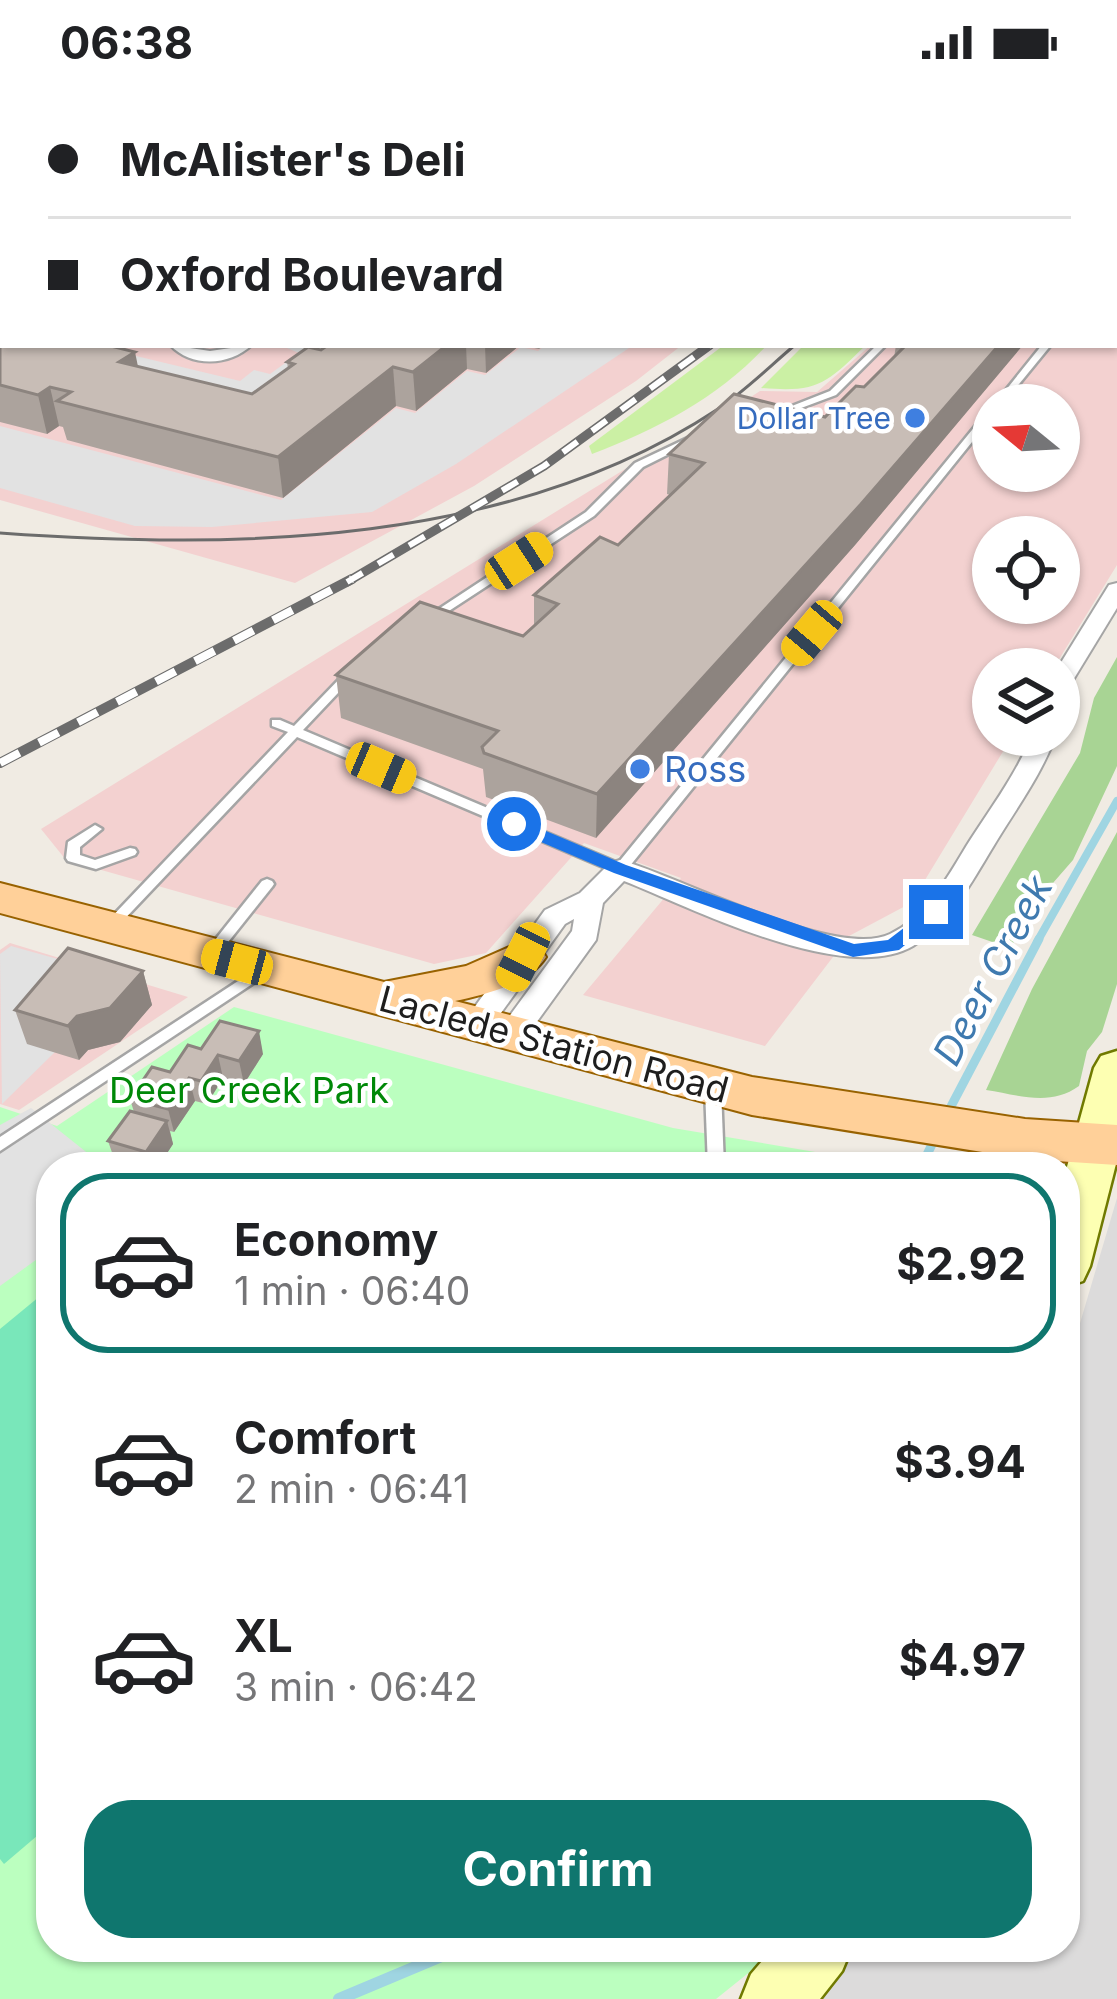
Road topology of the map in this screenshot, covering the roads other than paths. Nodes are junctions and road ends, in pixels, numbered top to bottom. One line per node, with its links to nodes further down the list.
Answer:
1 (182, 348): 2 (street)
2 (234, 348)
3 (879, 348): 6 (lane)
4 (1045, 348): 5 (lane)
5 (1015, 384)
6 (763, 418)
7 (699, 436): 10 (lane)
8 (972, 436): 18 (lane)
9 (1117, 590): 11 (street)
10 (411, 631)
11 (1080, 651)
12 (358, 664): 14 (lane)
13 (276, 723): 14 (lane)
14 (296, 731): 18 (lane); 22 (lane)
15 (1032, 756): 18 (street)
16 (95, 829): 17 (lane)
17 (130, 851)
18 (620, 869): 21 (street)
19 (267, 884): 23 (lane)
20 (0, 898): 22 (main road, Laclede Station Road)
21 (590, 900): 24 (street); 27 (street)
22 (109, 927): 23 (main road, Laclede Station Road)
23 (211, 955): 25 (main road, Laclede Station Road)
24 (523, 957): 26 (main road); 27 (street)
25 (264, 969): 26 (main road, Laclede Station Road); 30 (lane)
26 (373, 997): 27 (main road, Laclede Station Road)
27 (495, 1028): 29 (main road, Laclede Station Road)
28 (1117, 1068): 31 (street)
29 (732, 1091): 31 (main road, Laclede Station Road); 32 (lane)
30 (0, 1144)
31 (1108, 1145): 33 (street)
32 (719, 1152)
33 (1080, 1224)
34 (806, 1962): 35 (street)
35 (776, 1999)

